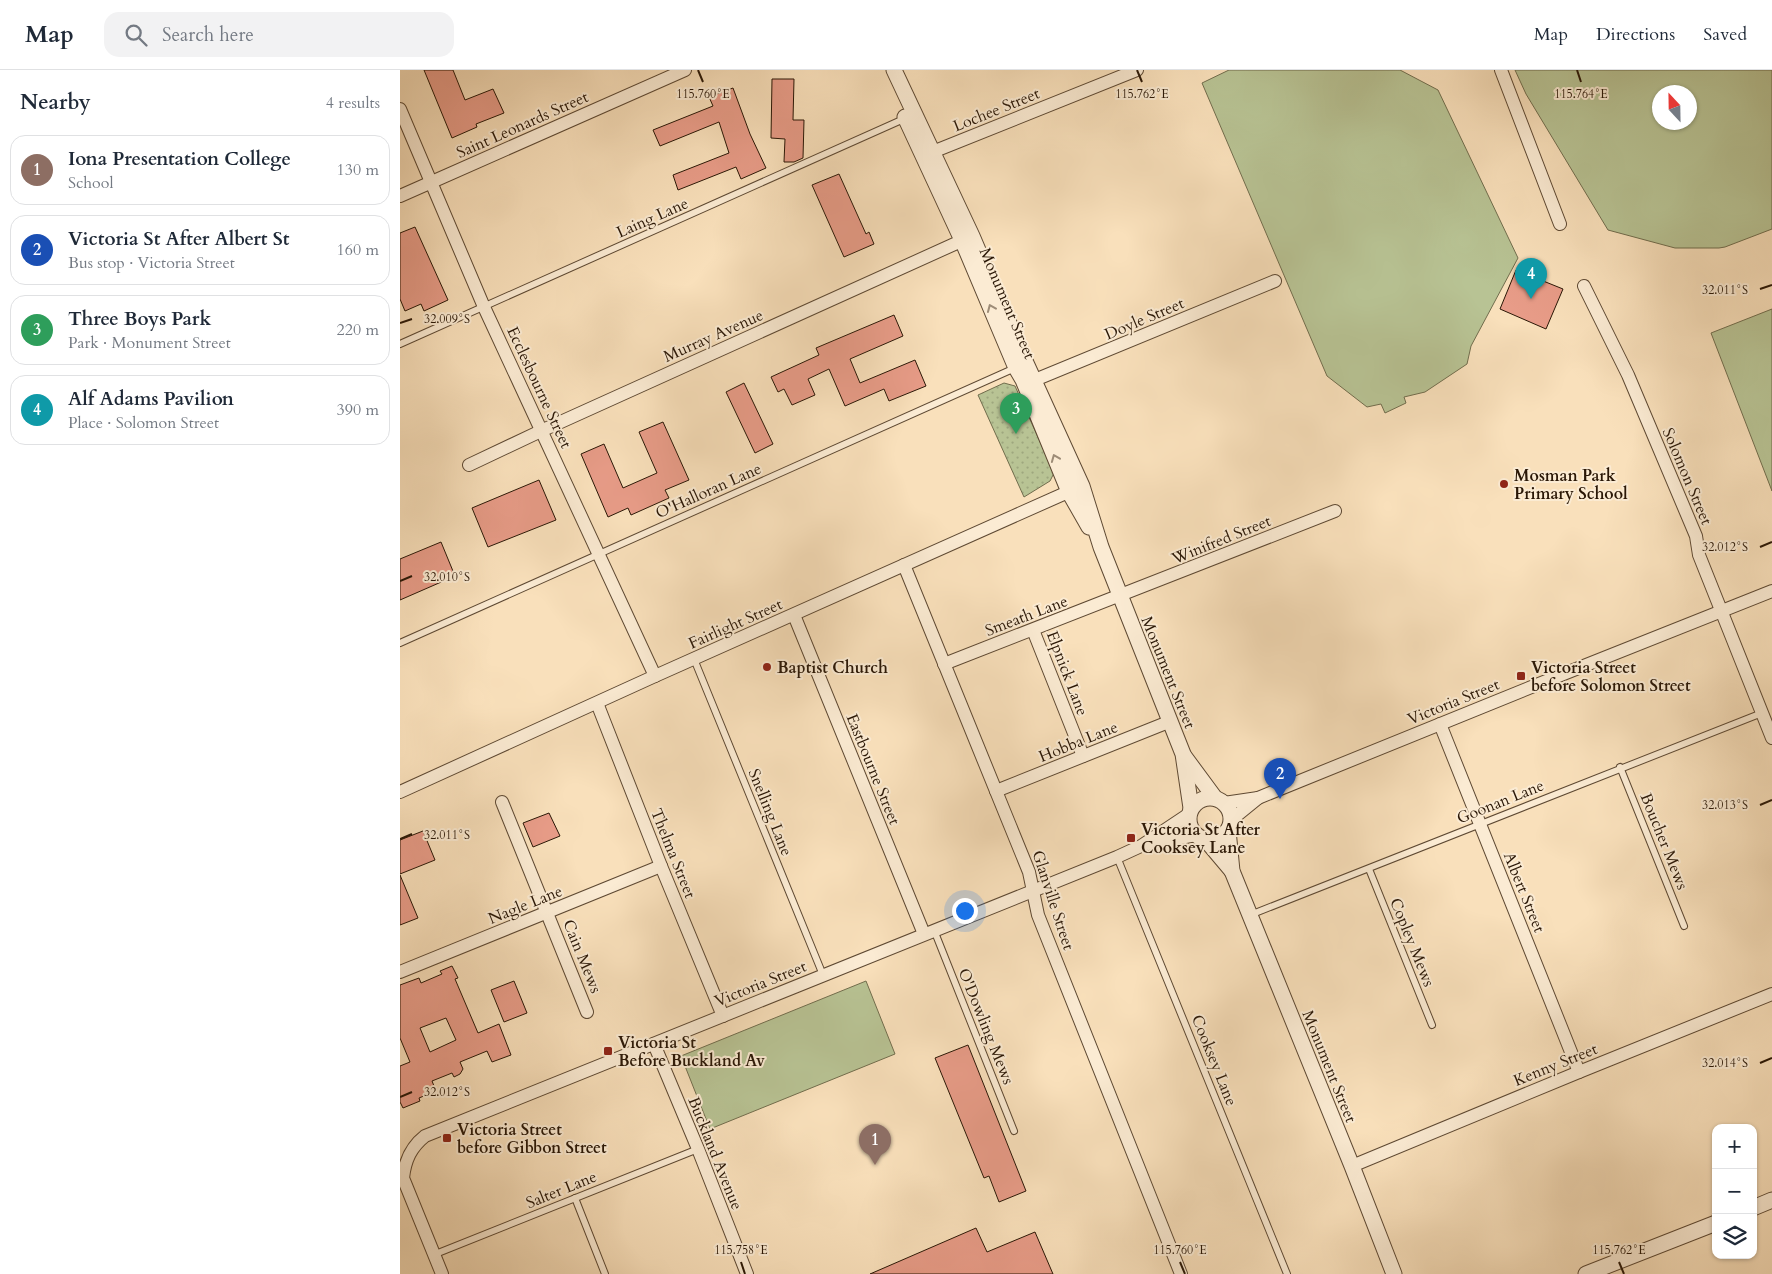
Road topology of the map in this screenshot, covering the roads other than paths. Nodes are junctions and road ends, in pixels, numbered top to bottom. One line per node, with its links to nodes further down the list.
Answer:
1 (685, 70): 9 (street, Saint Leonards Street)
2 (884, 70): 7 (street, Monument Street)
3 (894, 70): 7 (street, Monument Street)
4 (1138, 70): 8 (street, Lochee Street)
5 (1500, 70): 11 (street)
6 (400, 109): 9 (street, Ecclesbourne Street)
7 (910, 116): 8 (street, Monument Street); 15 (lane, Laing Lane)
8 (928, 154): 12 (street, Monument Street)
9 (432, 182): 10 (street, Saint Leonards Street); 15 (street, Ecclesbourne Street)
10 (400, 196)
11 (1560, 224)
12 (967, 238): 17 (street, Monument Street); 19 (street, Murray Avenue)
13 (1275, 280): 18 (street, Doyle Street)
14 (1584, 286): 27 (street, Solomon Street)
15 (484, 307): 16 (lane, Laing Lane); 19 (street, Ecclesbourne Street)
16 (400, 344)
17 (1021, 365): 18 (street, Monument Street); 23 (lane, O'Halloran Lane)
18 (1030, 382): 21 (street, Monument Street)
19 (542, 430): 20 (street, Murray Avenue); 23 (street, Ecclesbourne Street)
20 (469, 465)
21 (1076, 489): 24 (street, Fairlight Street); 26 (street, Monument Street)
22 (1335, 511): 26 (street, Winifred Street)
23 (599, 554): 30 (lane, O'Halloran Lane); 33 (street, Ecclesbourne Street)
24 (904, 565): 28 (street, Fairlight Street); 32 (street, Glanville Street)
25 (1772, 591): 27 (street, Victoria Street)
26 (1120, 597): 29 (street, Smeath Lane); 36 (street, Monument Street)
27 (1721, 611): 35 (street, Solomon Street); 37 (street, Victoria Street)
28 (794, 615): 31 (street, Fairlight Street); 60 (street, Eastbourne Street)
29 (1033, 630): 32 (street, Smeath Lane); 40 (street, Elpnick Lane)
30 (400, 643)
31 (694, 659): 33 (street, Fairlight Street); 62 (lane, Snelling Lane)
32 (944, 664): 42 (street, Glanville Street)
33 (655, 676): 34 (street, Fairlight Street)
34 (596, 702): 43 (street, Fairlight Street); 53 (street, Thelma Street)
35 (1762, 713): 38 (street, Solomon Street); 41 (lane, Goonan Lane)
36 (1171, 721): 39 (street, Monument Street); 40 (street, Hobba Lane)
37 (1440, 724): 44 (street, Victoria Street); 48 (street, Albert Street)
38 (1772, 738)
39 (1183, 754): 45 (street, Monument Street); 47 (street, Monument Street)
40 (1082, 756): 42 (street, Hobba Lane)
41 (1620, 768): 48 (lane, Goonan Lane); 59 (lane, Boucher Mews)
42 (996, 791): 56 (street, Glanville Street)
43 (400, 792)
44 (1258, 798): 45 (street, Victoria Street); 49 (street, Victoria Street)
45 (1220, 800): 47 (street); 49 (street)
46 (502, 802): 57 (street, Cain Mews)
47 (1190, 811): 50 (street); 51 (street, Victoria Street)
48 (1480, 824): 54 (lane, Goonan Lane); 68 (street, Albert Street)
49 (1229, 825): 50 (street); 55 (street, Monument Street)
50 (1201, 837): 51 (street, Victoria Street); 55 (street, Monument Street)
51 (1141, 846): 52 (street, Victoria Street)
52 (1117, 857): 56 (street, Victoria Street); 82 (lane, Cooksey Lane)
53 (661, 866): 57 (street, Nagle Lane); 65 (street, Thelma Street)
54 (1369, 868): 58 (lane, Goonan Lane); 66 (lane, Copley Mews)
55 (1232, 871): 58 (street, Monument Street)
56 (1033, 891): 60 (street, Victoria Street); 81 (street, Glanville Street)
57 (548, 913): 61 (street, Nagle Lane); 64 (street, Cain Mews)
58 (1249, 916): 72 (street, Monument Street)
59 (1684, 926)
60 (929, 932): 62 (street, Victoria Street); 69 (lane, O'Dowling Mews)
61 (400, 972)
62 (823, 975): 65 (street, Victoria Street)
63 (1772, 994): 68 (street, Kenny Street)
64 (587, 1012)
65 (723, 1016): 67 (street, Victoria Street)
66 (1432, 1025)
67 (654, 1044): 70 (street, Buckland Avenue); 71 (street, Victoria Street)
68 (1579, 1072): 72 (street, Kenny Street)
69 (1014, 1131)
70 (698, 1149): 73 (lane, Salter Lane); 80 (street, Buckland Avenue)
71 (404, 1158): 77 (street)
72 (1352, 1166): 83 (street, Monument Street)
73 (574, 1198): 77 (lane, Salter Lane); 79 (lane)
74 (1772, 1200): 75 (street)
75 (1757, 1206)
76 (1712, 1225): 84 (street)
77 (433, 1255): 78 (street)
78 (442, 1274)
79 (605, 1274)
80 (747, 1274)
81 (1181, 1274)
82 (1287, 1274)
83 (1394, 1274)
84 (1586, 1274)

